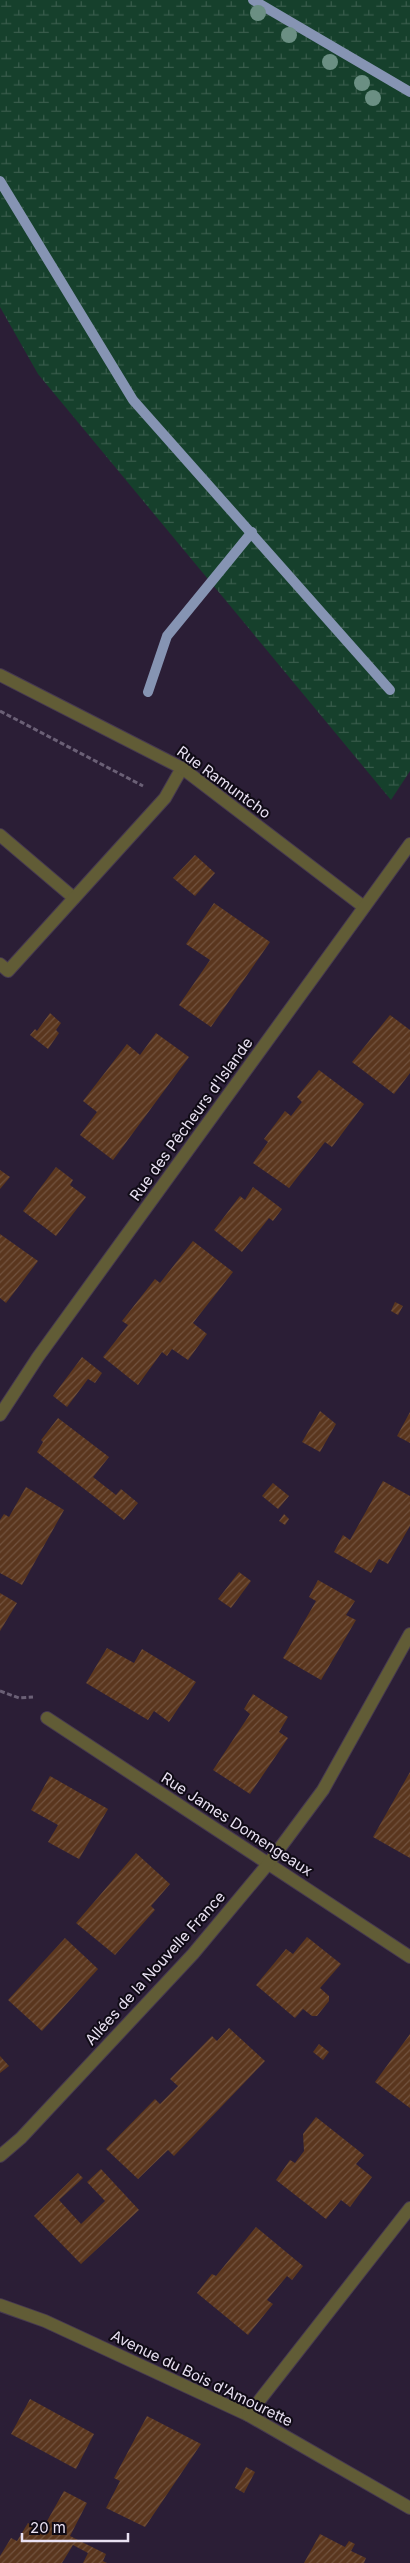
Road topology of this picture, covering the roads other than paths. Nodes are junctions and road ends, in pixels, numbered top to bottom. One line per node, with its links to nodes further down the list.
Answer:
1 (0, 675): 2 (street, Rue Ramuntcho)
2 (182, 768): 5 (street); 6 (street, Rue Ramuntcho)
3 (0, 835): 5 (street)
4 (410, 844): 6 (street, Rue des Pêcheurs d'Islande)
5 (74, 898): 7 (street)
6 (364, 907): 8 (street, Rue des Pêcheurs d'Islande)
7 (0, 964)
8 (0, 1414)
9 (410, 1634): 11 (street, Allées de la Nouvelle France)
10 (47, 1718): 11 (street, Rue James Domengeaux)
11 (268, 1864): 12 (street, Rue James Domengeaux); 13 (street, Allées de la Nouvelle France)
12 (410, 1957)
13 (0, 2156)
14 (410, 2208): 16 (street)
15 (0, 2305): 16 (street, Avenue du Bois d'Amourette)
16 (248, 2415): 17 (street, Avenue du Bois d'Amourette)
17 (410, 2508)

